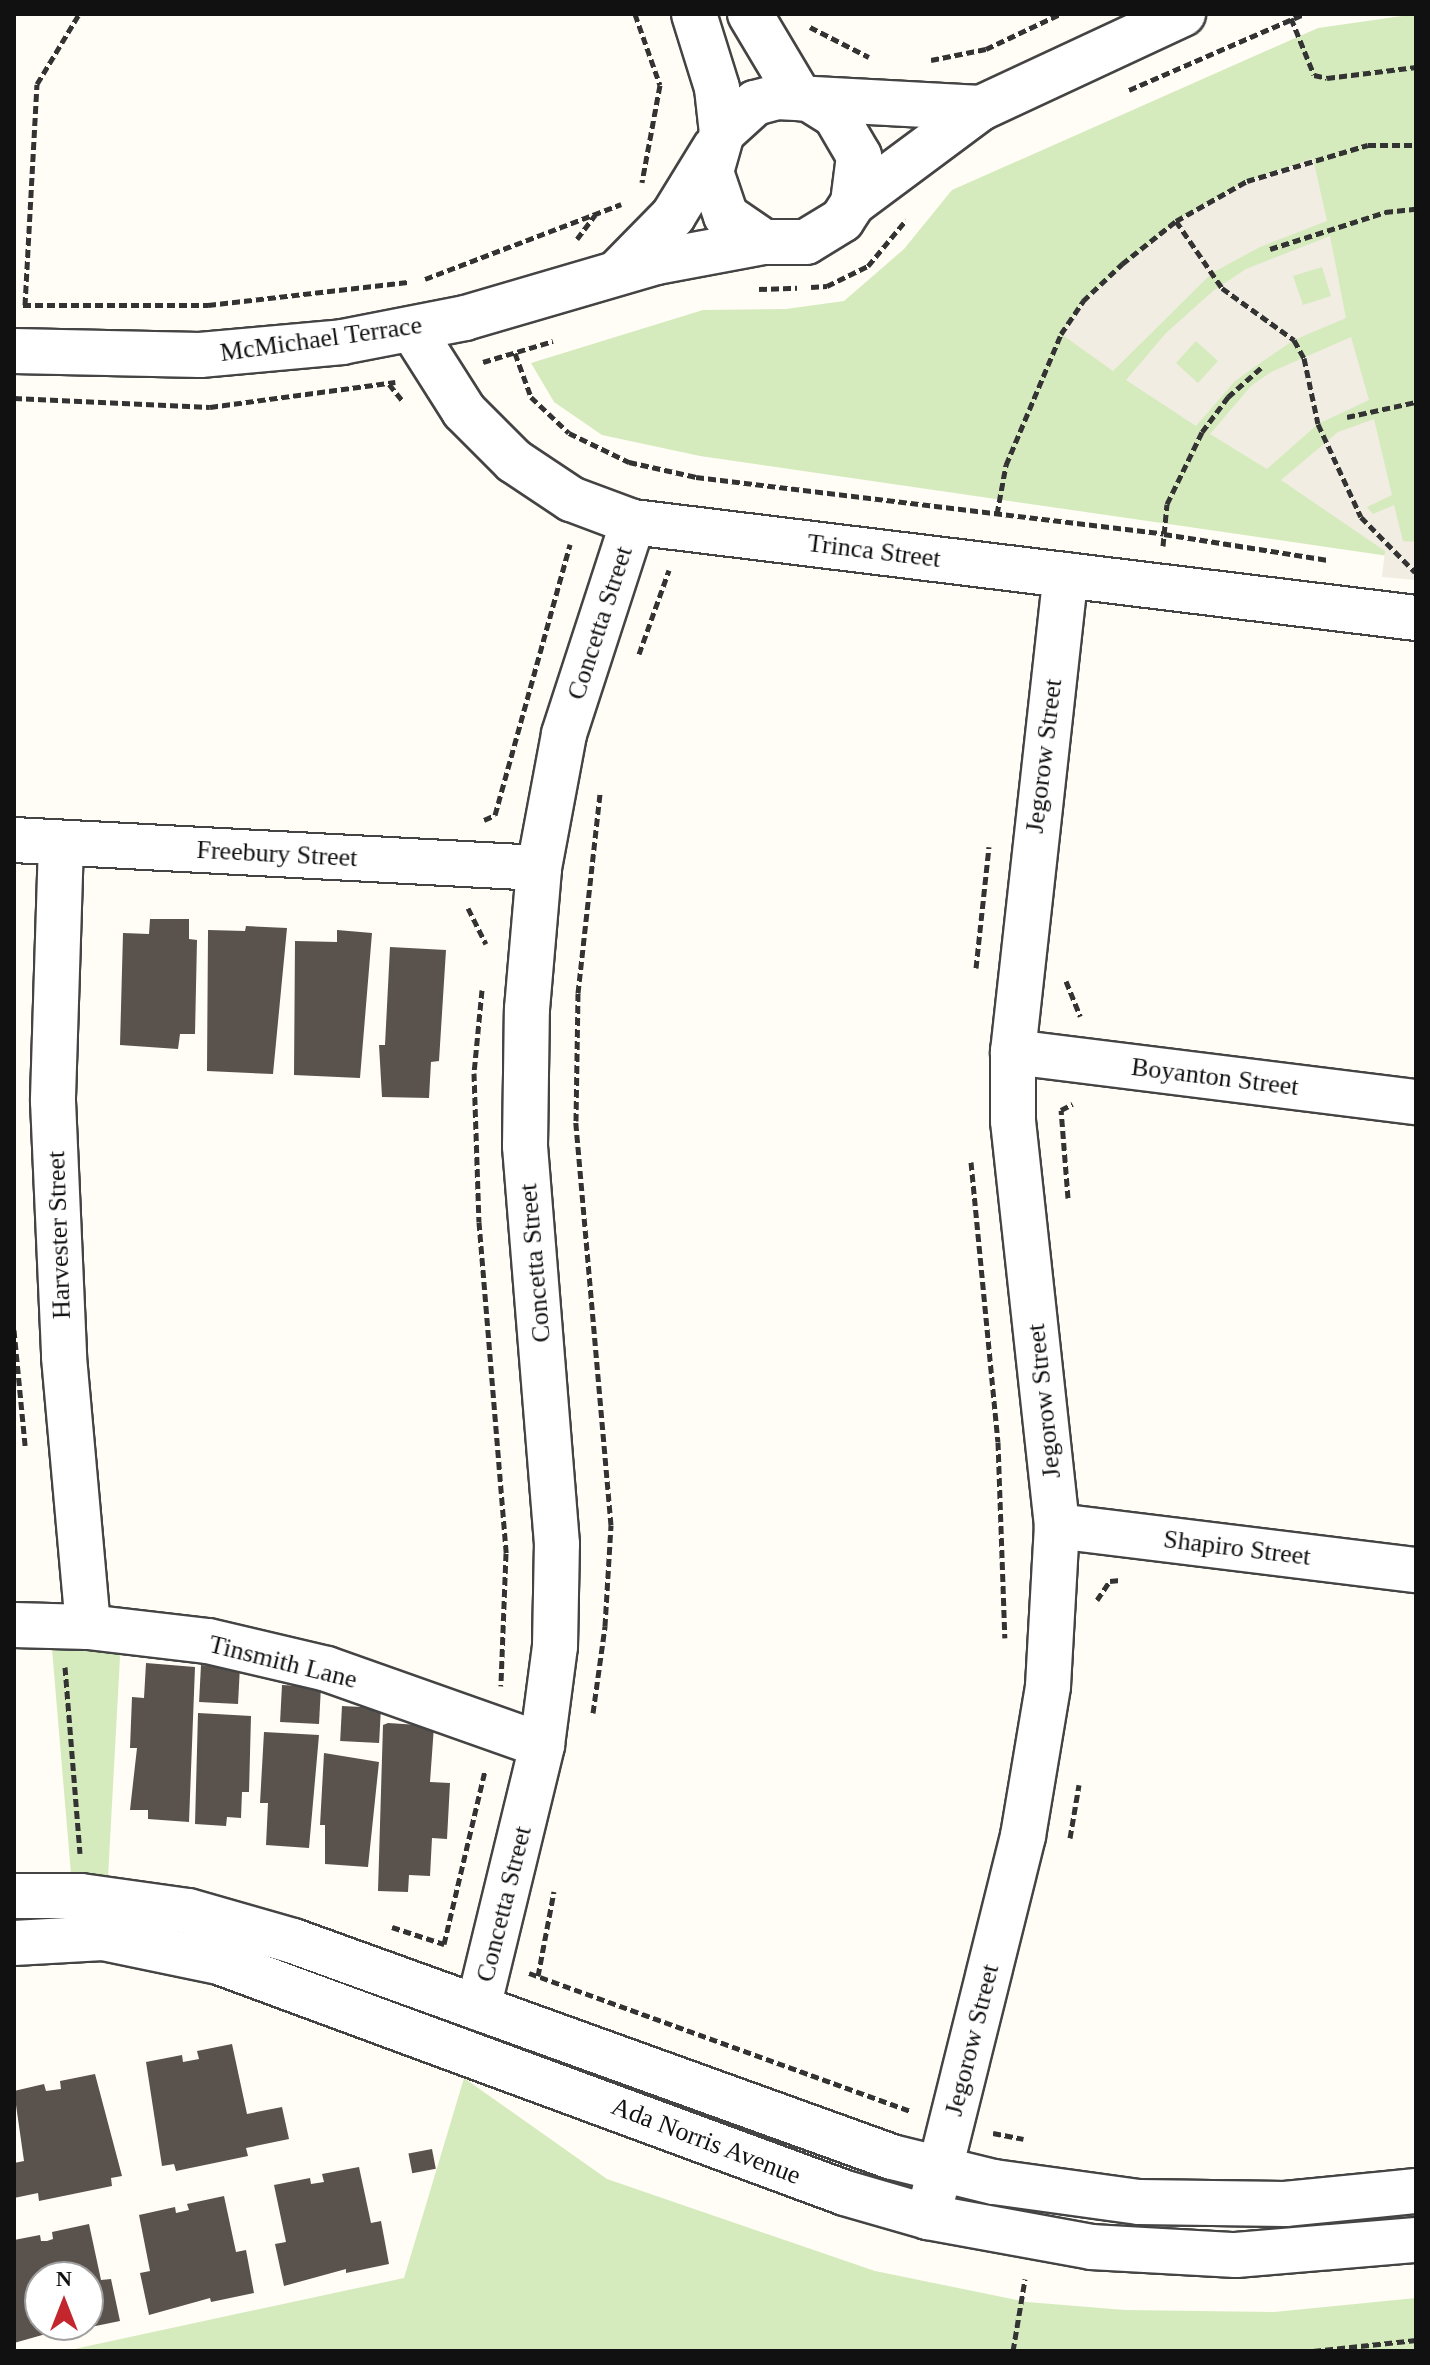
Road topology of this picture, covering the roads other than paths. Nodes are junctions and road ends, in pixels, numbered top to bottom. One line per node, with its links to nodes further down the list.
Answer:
1 (694, 14): 6 (street)
2 (750, 14): 4 (street)
3 (1183, 14): 5 (street)
4 (807, 100): 5 (street); 6 (street); 7 (street)
5 (981, 108): 7 (street)
6 (718, 141): 8 (street); 9 (street, McMichael Terrace)
7 (853, 203): 8 (street)
8 (764, 242): 9 (street, McMichael Terrace)
9 (620, 270): 10 (street, McMichael Terrace)
10 (412, 329): 11 (street, McMichael Terrace); 12 (street, Trinca Street)
11 (14, 351)
12 (633, 522): 13 (street, Trinca Street); 17 (street, Concetta Street)
13 (1066, 575): 14 (street, Trinca Street); 18 (street, Jegorow Street)
14 (1416, 618)
15 (14, 840): 16 (street, Freebury Street)
16 (61, 843): 17 (street, Freebury Street); 23 (street, Harvester Street)
17 (539, 868): 24 (street, Concetta Street)
18 (1013, 1052): 19 (street, Boyanton Street); 20 (street, Jegorow Street)
19 (1416, 1102)
20 (1057, 1526): 21 (street, Shapiro Street); 28 (street, Jegorow Street)
21 (1416, 1570)
22 (14, 1625): 23 (street, Tinsmith Lane)
23 (88, 1627): 24 (street, Tinsmith Lane)
24 (542, 1745): 27 (street, Concetta Street)
25 (14, 1896): 27 (street, Ada Norris Avenue)
26 (14, 1943): 30 (street, Ada Norris Avenue)
27 (478, 2008): 28 (street, Ada Norris Avenue)
28 (940, 2169): 29 (street, Ada Norris Avenue); 30 (street, Jegorow Street)
29 (1416, 2191)
30 (928, 2217): 31 (street, Ada Norris Avenue)
31 (1416, 2240)

